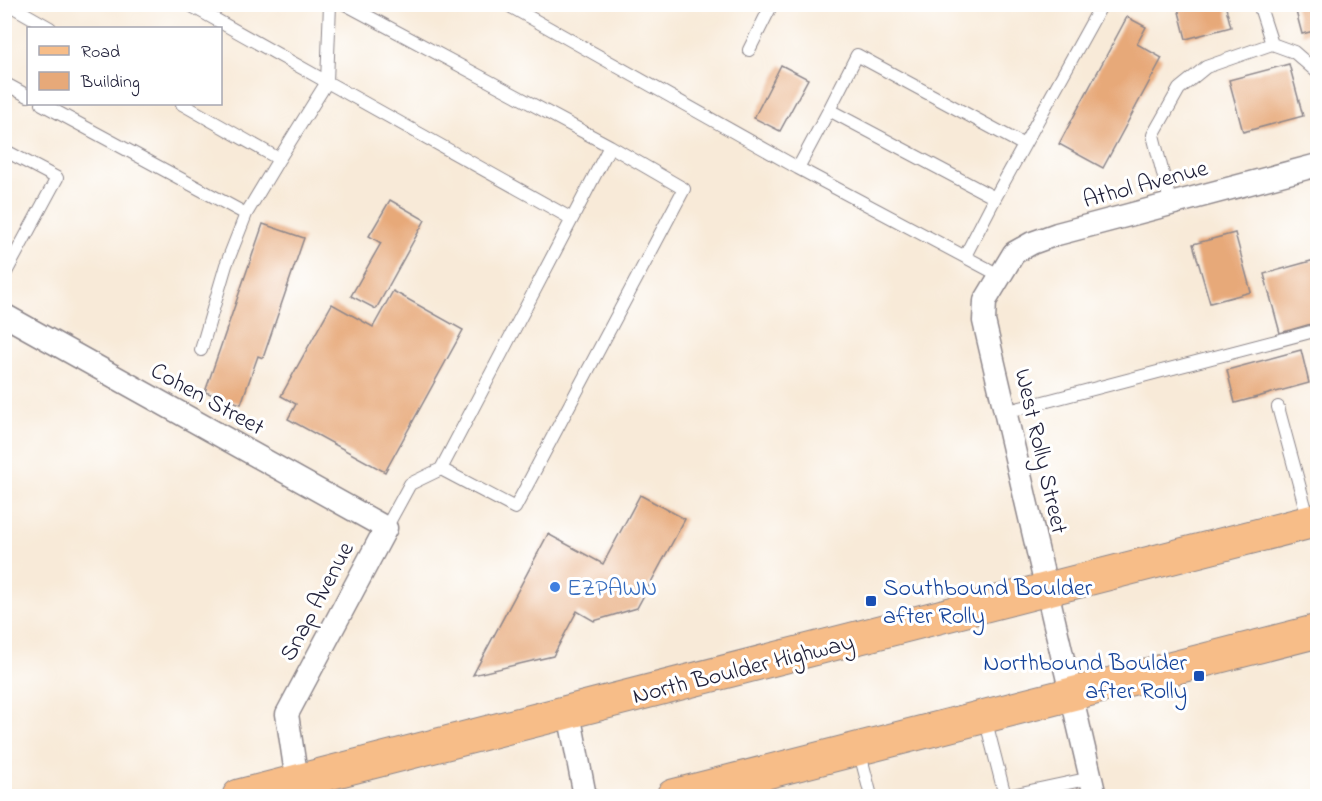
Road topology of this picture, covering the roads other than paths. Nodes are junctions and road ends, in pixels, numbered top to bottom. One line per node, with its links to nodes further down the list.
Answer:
1 (8, 4): 9 (lane)
2 (188, 4): 13 (lane)
3 (330, 4): 13 (lane)
4 (345, 4): 20 (lane)
5 (506, 4): 24 (lane)
6 (772, 4): 11 (lane)
7 (1102, 4): 19 (lane)
8 (1259, 4): 10 (lane)
9 (48, 27)
10 (1272, 44): 12 (lane); 26 (lane)
11 (749, 50)
12 (1317, 73)
13 (327, 82): 22 (lane); 28 (lane)
14 (4, 83): 15 (lane)
15 (27, 95)
16 (44, 105): 27 (lane)
17 (184, 105): 22 (lane)
18 (829, 110): 19 (lane); 24 (lane); 25 (lane)
19 (1024, 145): 25 (lane)
20 (610, 146): 28 (lane); 37 (lane)
21 (4, 150): 31 (lane)
22 (279, 159): 27 (lane)
23 (1317, 165): 26 (street, Athol Avenue)
24 (798, 168): 29 (lane)
25 (995, 198): 29 (lane)
26 (1171, 205): 30 (street, Athol Avenue)
27 (246, 214): 34 (lane)
28 (572, 219): 37 (lane)
29 (965, 256): 30 (lane)
30 (999, 275): 36 (street, West Rolly Street)
31 (4, 276)
32 (6, 320): 39 (street, Cohen Street)
33 (1317, 330): 36 (lane)
34 (201, 350)
35 (1278, 407): 38 (lane)
36 (1005, 412): 40 (street, West Rolly Street)
37 (441, 469): 39 (lane, Snap Avenue)
38 (1313, 521): 40 (main road, North Boulder Highway)
39 (386, 528): 46 (street, Snap Avenue)
40 (1046, 590): 42 (street, West Rolly Street); 43 (main road, North Boulder Highway)
41 (1317, 632): 42 (main road)
42 (1071, 695): 44 (main road); 47 (street, West Rolly Street)
43 (569, 713): 46 (main road, North Boulder Highway); 49 (street)
44 (984, 717): 45 (main road); 52 (lane)
45 (859, 749): 50 (main road); 51 (lane)
46 (297, 780): 48 (main road, North Boulder Highway)
47 (1093, 787): 52 (lane)
48 (239, 796)
49 (585, 796)
50 (673, 796)
51 (871, 796)
52 (1006, 796)

